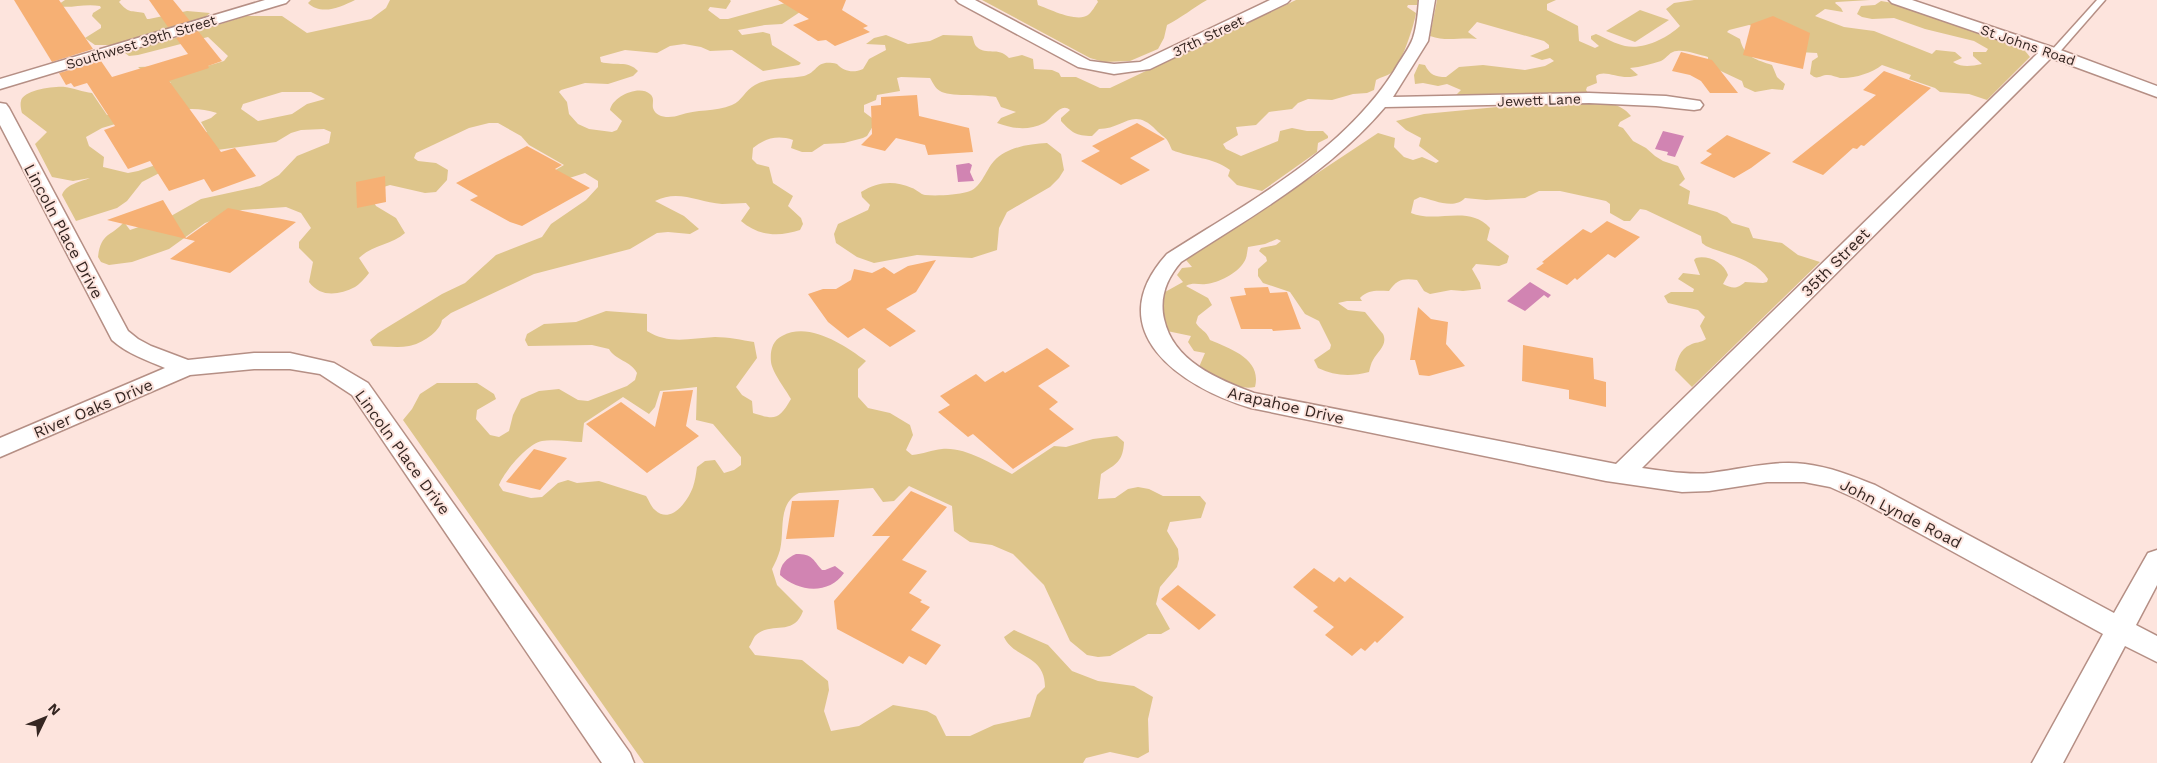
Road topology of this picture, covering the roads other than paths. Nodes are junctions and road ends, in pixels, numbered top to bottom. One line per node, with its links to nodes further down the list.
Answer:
1 (281, 0): 8 (street, Southwest 39th Street)
2 (964, 0): 3 (street, 37th Street)
3 (1282, 0)
4 (1427, 0): 10 (street, Arapahoe Drive)
5 (1897, 0): 7 (street, St Johns Road)
6 (2100, 0): 7 (lane)
7 (2051, 52): 9 (street, St Johns Road); 15 (street, 35th Street)
8 (0, 84)
9 (2157, 92)
10 (1383, 102): 11 (street, Jewett Lane); 15 (street, Arapahoe Drive)
11 (1694, 105)
12 (0, 108): 13 (street, Lincoln Place Drive)
13 (186, 368): 14 (street, River Oaks Drive); 19 (street, Lincoln Place Drive)
14 (0, 448)
15 (1621, 474): 17 (street, John Lynde Road)
16 (2157, 560): 17 (street)
17 (2119, 630): 18 (street, John Lynde Road); 20 (street)
18 (2157, 650)
19 (619, 763)
20 (2047, 763)

